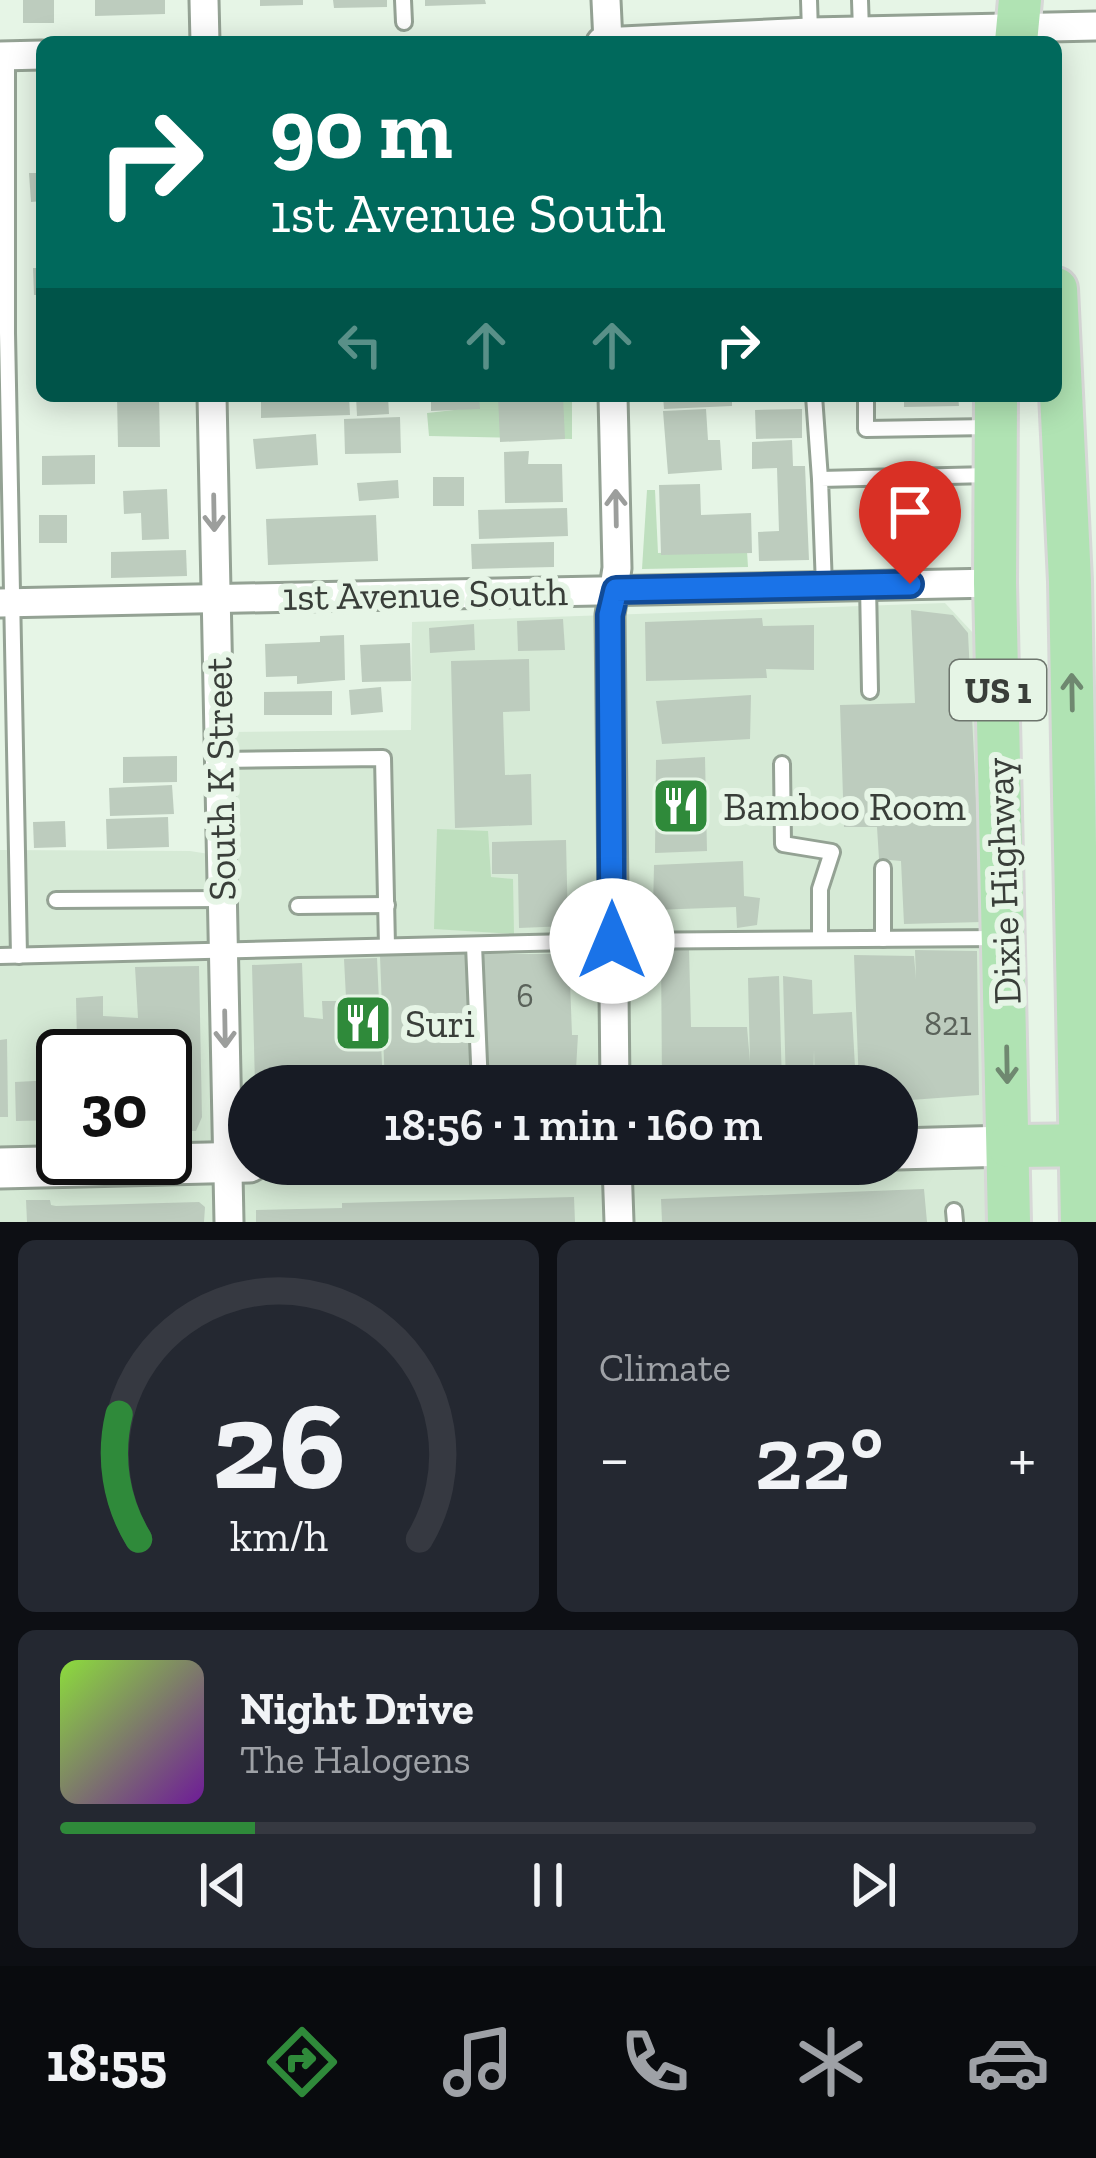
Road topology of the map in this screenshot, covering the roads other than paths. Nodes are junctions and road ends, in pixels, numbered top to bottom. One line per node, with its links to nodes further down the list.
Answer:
1 (204, 0): 10 (street)
2 (404, 0): 6 (lane)
3 (606, 0): 11 (street)
4 (809, 0): 12 (lane)
5 (860, 0): 9 (lane)
6 (404, 22)
7 (1096, 26): 8 (street)
8 (1020, 28): 9 (street)
9 (861, 31): 12 (street)
10 (205, 36)
11 (606, 36)
12 (806, 36)
13 (4, 56): 14 (street); 29 (lane)
14 (36, 56)
15 (1062, 354): 23 (main road, Dixie Highway / US 1)
16 (212, 402): 28 (street, South K Street, one-way to 28)
17 (613, 402): 27 (street, one-way to 17)
18 (814, 402): 22 (lane)
19 (866, 402): 20 (lane)
20 (996, 411): 21 (main road, Dixie Highway / US 1)
21 (995, 475): 22 (lane); 24 (main road, Dixie Highway / US 1)
22 (820, 479): 26 (lane)
23 (1083, 580): 31 (main road, Dixie Highway / US 1, one-way to 23)
24 (995, 583): 25 (street, 1st Avenue South); 41 (main road, Dixie Highway / US 1)
25 (868, 585): 26 (street, 1st Avenue South); 30 (lane)
26 (824, 586): 27 (street, 1st Avenue South)
27 (616, 590): 28 (street, 1st Avenue South); 44 (street)
28 (216, 598): 29 (street, 1st Avenue South); 32 (street, South K Street)
29 (6, 603): 49 (lane)
30 (871, 692)
31 (1084, 754): 34 (main road, Dixie Highway / US 1)
32 (220, 760): 36 (street, South K Street); 38 (lane)
33 (782, 764): 42 (lane)
34 (1085, 849): 40 (main road, Dixie Highway / US 1)
35 (883, 868): 43 (lane)
36 (222, 899): 37 (lane); 47 (street, South K Street)
37 (56, 900)
38 (387, 905): 39 (lane); 46 (lane)
39 (298, 906)
40 (1086, 932): 50 (main road, Dixie Highway / US 1)
41 (1005, 938): 43 (lane); 55 (main road, Dixie Highway / US 1, one-way to 55)
42 (820, 939): 43 (lane); 44 (lane)
43 (883, 939)
44 (612, 941): 45 (lane); 53 (street)
45 (474, 945): 46 (lane); 52 (lane)
46 (387, 946): 47 (lane)
47 (224, 951): 49 (lane); 51 (street, South K Street, one-way to 51)
48 (0, 956): 49 (lane)
49 (20, 956)
50 (1087, 984): 54 (main road, Dixie Highway / US 1)
51 (232, 1065)
52 (479, 1065)
53 (615, 1065)
54 (1088, 1144): 55 (main road); 64 (main road, Dixie Highway / US 1)
55 (1009, 1146): 56 (main road); 63 (main road, Dixie Highway / US 1)
56 (918, 1148)
57 (228, 1162): 58 (main road)
58 (0, 1168)
59 (235, 1185): 61 (street, South K Street)
60 (618, 1185): 62 (street)
61 (229, 1222)
62 (619, 1222)
63 (1010, 1222)
64 (1082, 1222)

